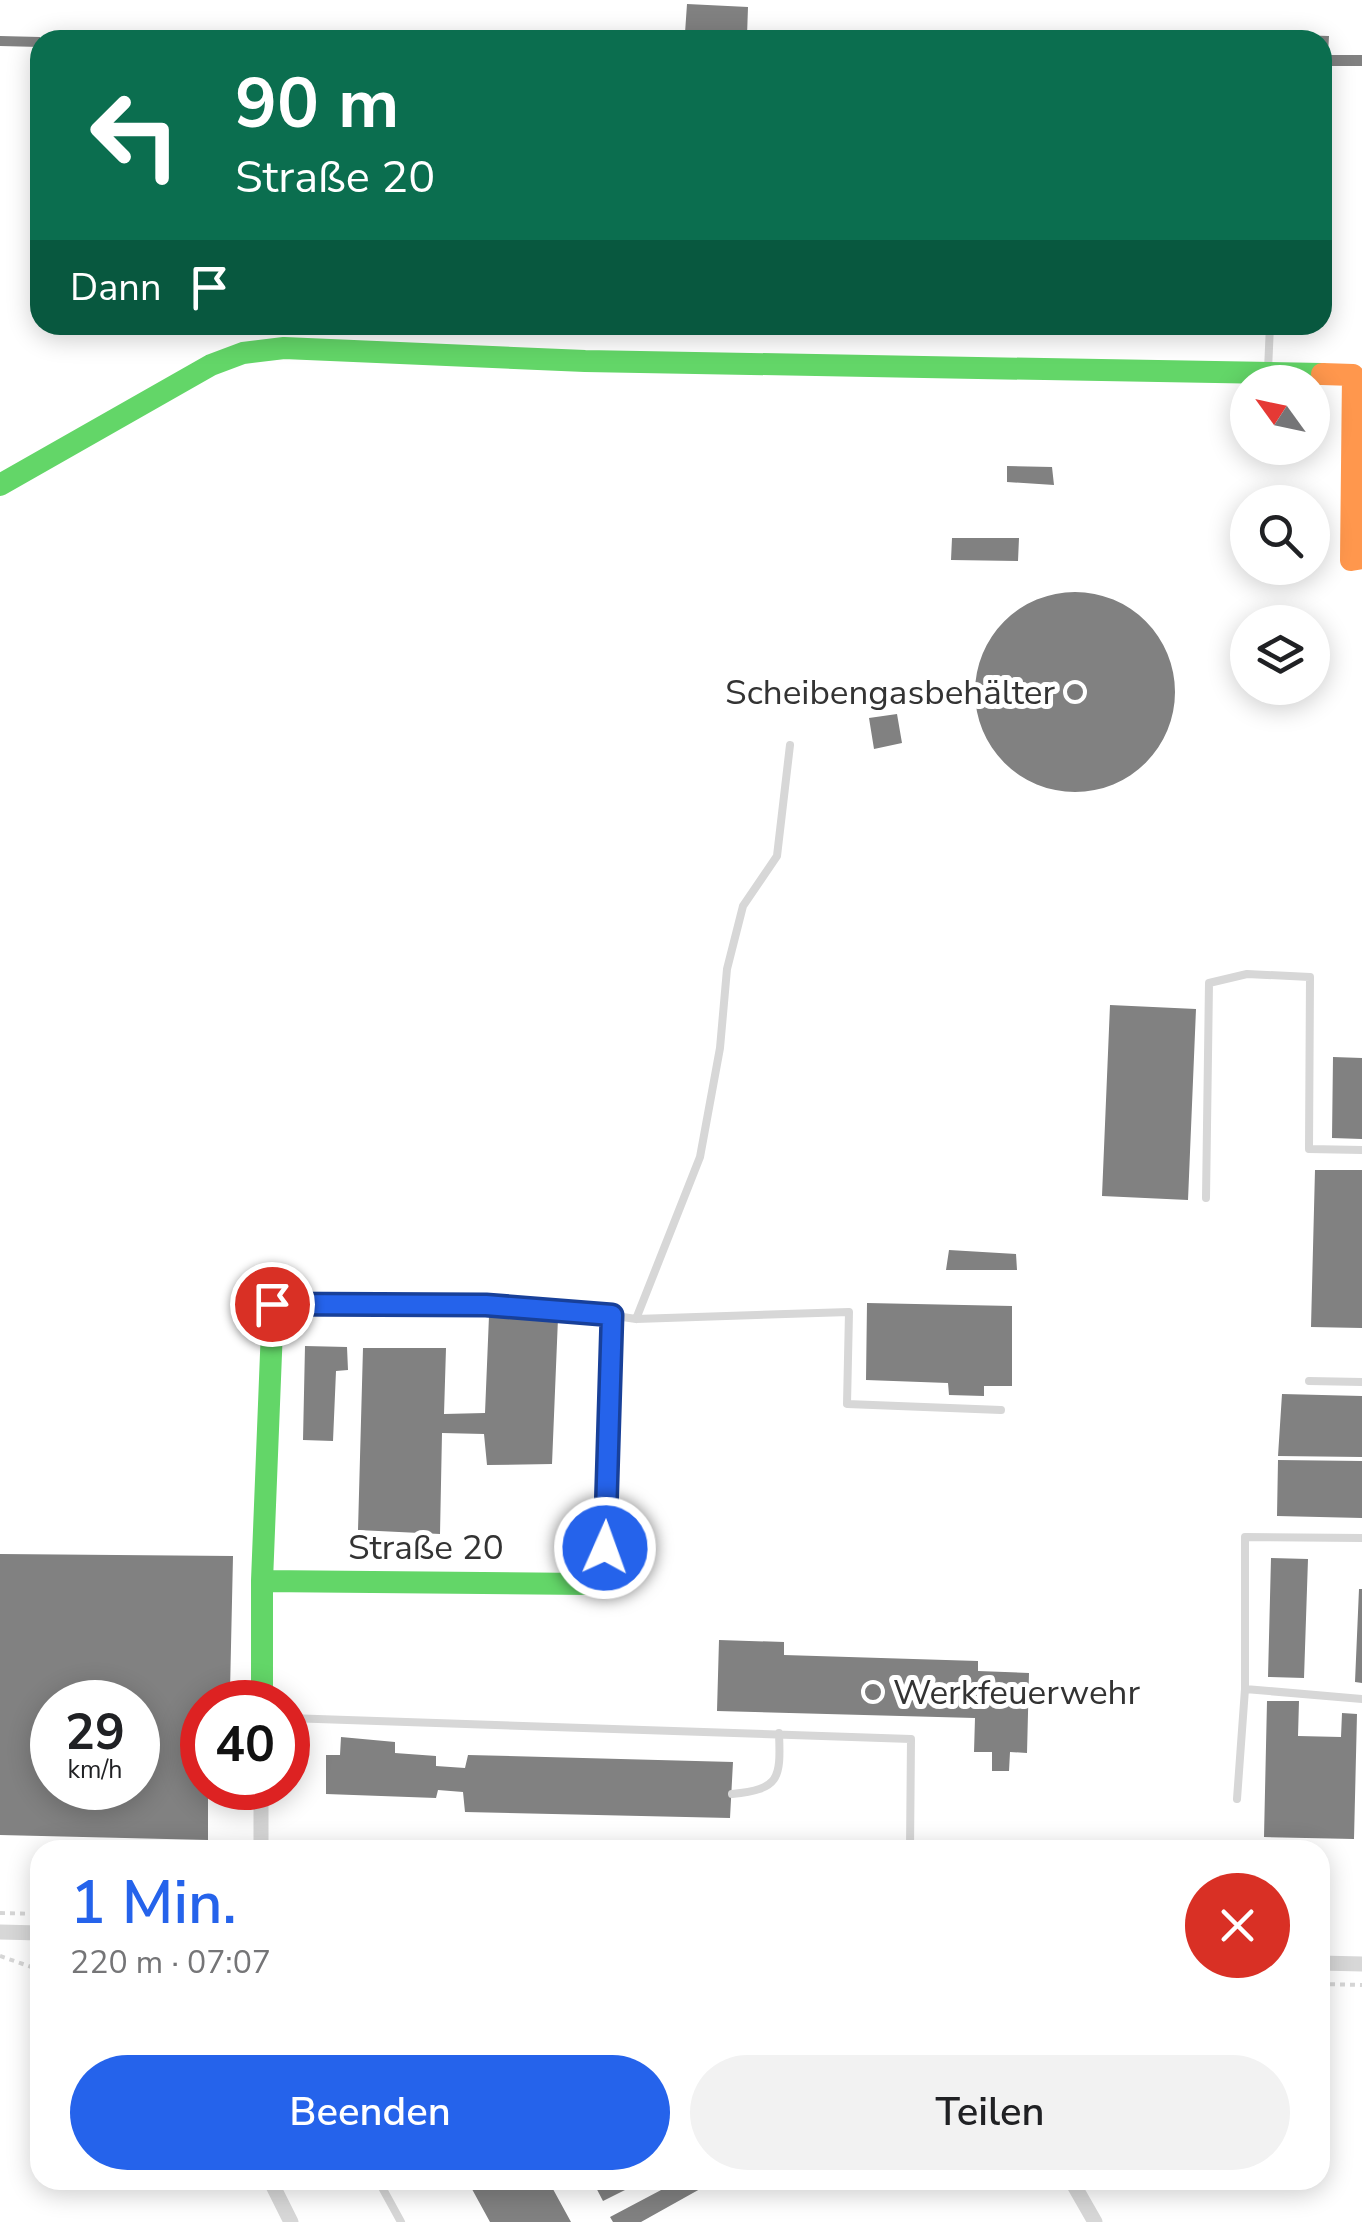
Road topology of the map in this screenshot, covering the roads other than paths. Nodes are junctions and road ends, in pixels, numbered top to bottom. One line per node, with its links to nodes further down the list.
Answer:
1 (1270, 335): 2 (lane)
2 (1268, 365)
3 (1230, 373): 5 (street)
4 (1330, 375): 6 (street)
5 (0, 485)
6 (1357, 559)
7 (790, 744): 10 (lane)
8 (1362, 1150): 9 (lane)
9 (1206, 1198)
10 (624, 1317): 13 (lane); 15 (street, Straße 20); 15 (street)
11 (1309, 1381): 12 (lane)
12 (1362, 1382)
13 (1001, 1410)
14 (1362, 1538): 17 (lane)
15 (262, 1581): 16 (street)
16 (262, 1680)
17 (1245, 1689): 18 (lane); 22 (lane)
18 (1362, 1699)
19 (310, 1719): 20 (lane)
20 (779, 1733): 21 (lane); 25 (lane)
21 (732, 1794)
22 (1238, 1799)
23 (261, 1810): 24 (street)
24 (261, 1840)
25 (910, 1840)
26 (0, 1932): 27 (street)
27 (30, 1933)
28 (1330, 1963): 29 (street)
29 (1362, 1964)
30 (275, 2190): 33 (street)
31 (383, 2190): 34 (lane)
32 (1076, 2190): 35 (street)
33 (292, 2222)
34 (401, 2222)
35 (1094, 2222)

